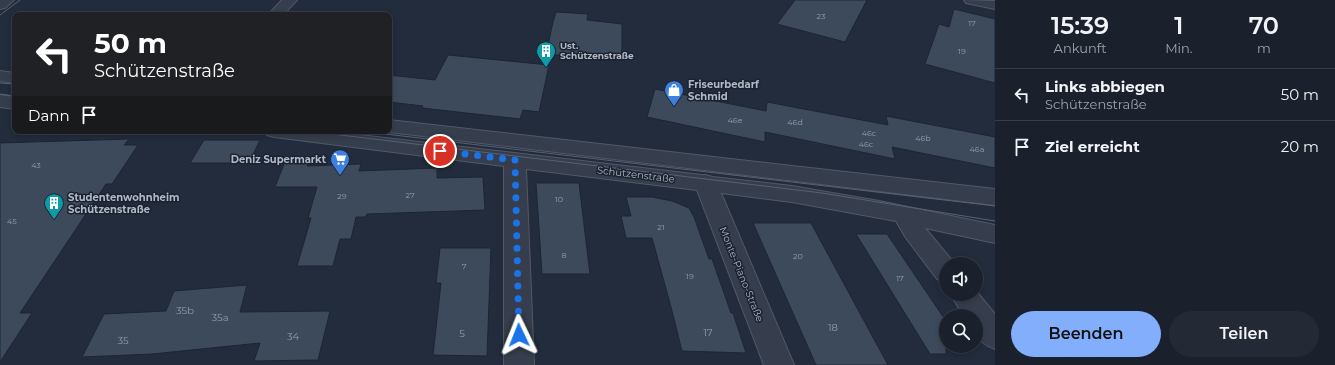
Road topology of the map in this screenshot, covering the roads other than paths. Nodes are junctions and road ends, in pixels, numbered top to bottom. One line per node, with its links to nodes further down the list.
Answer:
1 (7, 0): 4 (street)
2 (290, 0): 6 (street)
3 (971, 0): 5 (street)
4 (0, 5)
5 (995, 5)
6 (278, 12)
7 (0, 76): 8 (street)
8 (12, 78)
9 (0, 101): 10 (street)
10 (12, 103)
11 (392, 126): 15 (street, Schützenstraße)
12 (299, 134): 13 (street, Schützenstraße)
13 (515, 160): 14 (street, Schützenstraße); 21 (street)
14 (705, 182): 16 (street, Schützenstraße); 22 (street, Monte-Piano-Straße)
15 (995, 197)
16 (904, 215): 17 (street, Schützenstraße); 18 (street)
17 (995, 234)
18 (939, 263)
19 (968, 301): 20 (street)
20 (995, 336)
21 (520, 365)
22 (779, 365)

